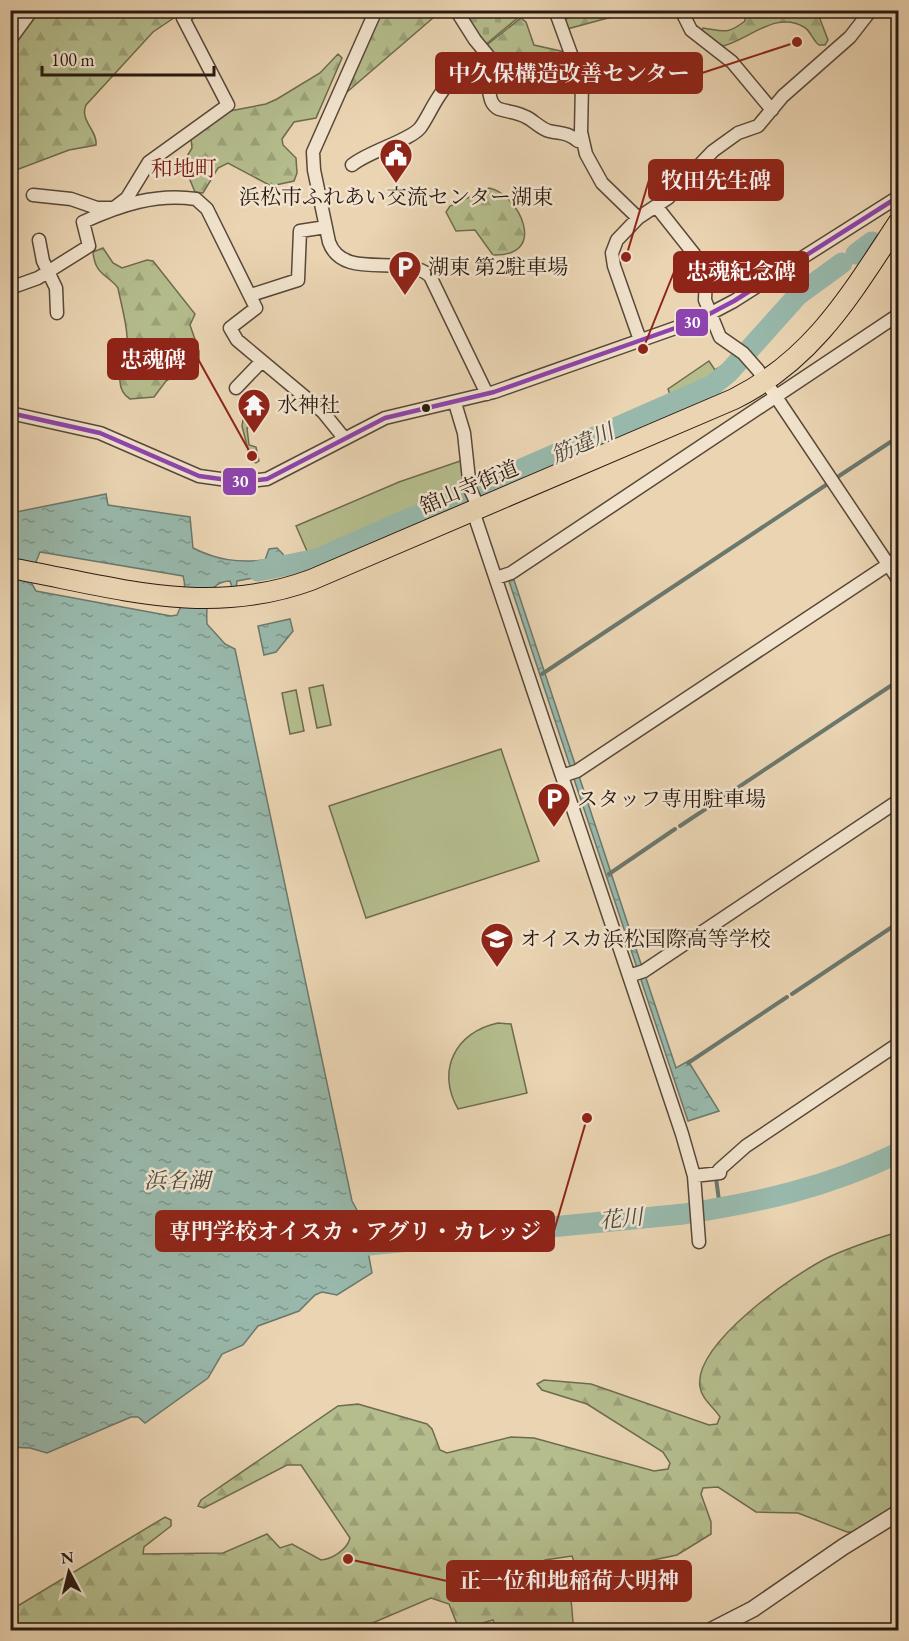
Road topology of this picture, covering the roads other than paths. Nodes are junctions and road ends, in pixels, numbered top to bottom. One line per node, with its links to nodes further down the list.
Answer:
1 (32, 10): 8 (street)
2 (193, 10): 16 (street)
3 (376, 10): 19 (street)
4 (456, 10): 9 (street)
5 (555, 10): 11 (street)
6 (681, 10): 10 (street)
7 (866, 12): 10 (street)
8 (10, 40)
9 (485, 78): 11 (street); 12 (street)
10 (772, 110): 15 (street)
11 (582, 141): 17 (street)
12 (352, 165)
13 (33, 195): 16 (street)
14 (898, 197): 25 (street)
15 (656, 206): 17 (street); 25 (street)
16 (114, 207): 21 (street); 23 (street)
17 (638, 218): 27 (street)
18 (898, 223): 30 (main road, 舘山寺街道)
19 (326, 227): 23 (street); 31 (street)
20 (39, 240): 21 (street)
21 (48, 271): 22 (street); 24 (street)
22 (10, 288)
23 (251, 295): 28 (street)
24 (57, 313)
25 (709, 314): 27 (street); 30 (street)
26 (898, 315): 30 (street)
27 (640, 340): 31 (street)
28 (261, 362): 29 (street); 34 (street)
29 (236, 388)
30 (771, 389): 35 (main road, 舘山寺街道); 36 (street); 38 (street)
31 (487, 394): 32 (street)
32 (455, 403): 34 (street); 35 (street)
33 (10, 413): 34 (street)
34 (344, 438)
35 (474, 502): 37 (main road, 舘山寺街道); 38 (street)
36 (894, 561): 39 (street); 40 (street)
37 (10, 568)
38 (496, 578): 40 (street)
39 (898, 579)
40 (562, 776): 42 (street)
41 (898, 801): 42 (street)
42 (629, 976): 44 (street)
43 (898, 1044): 44 (street)
44 (694, 1178): 45 (street)
45 (699, 1242)
46 (898, 1513): 47 (street)
47 (712, 1630)

